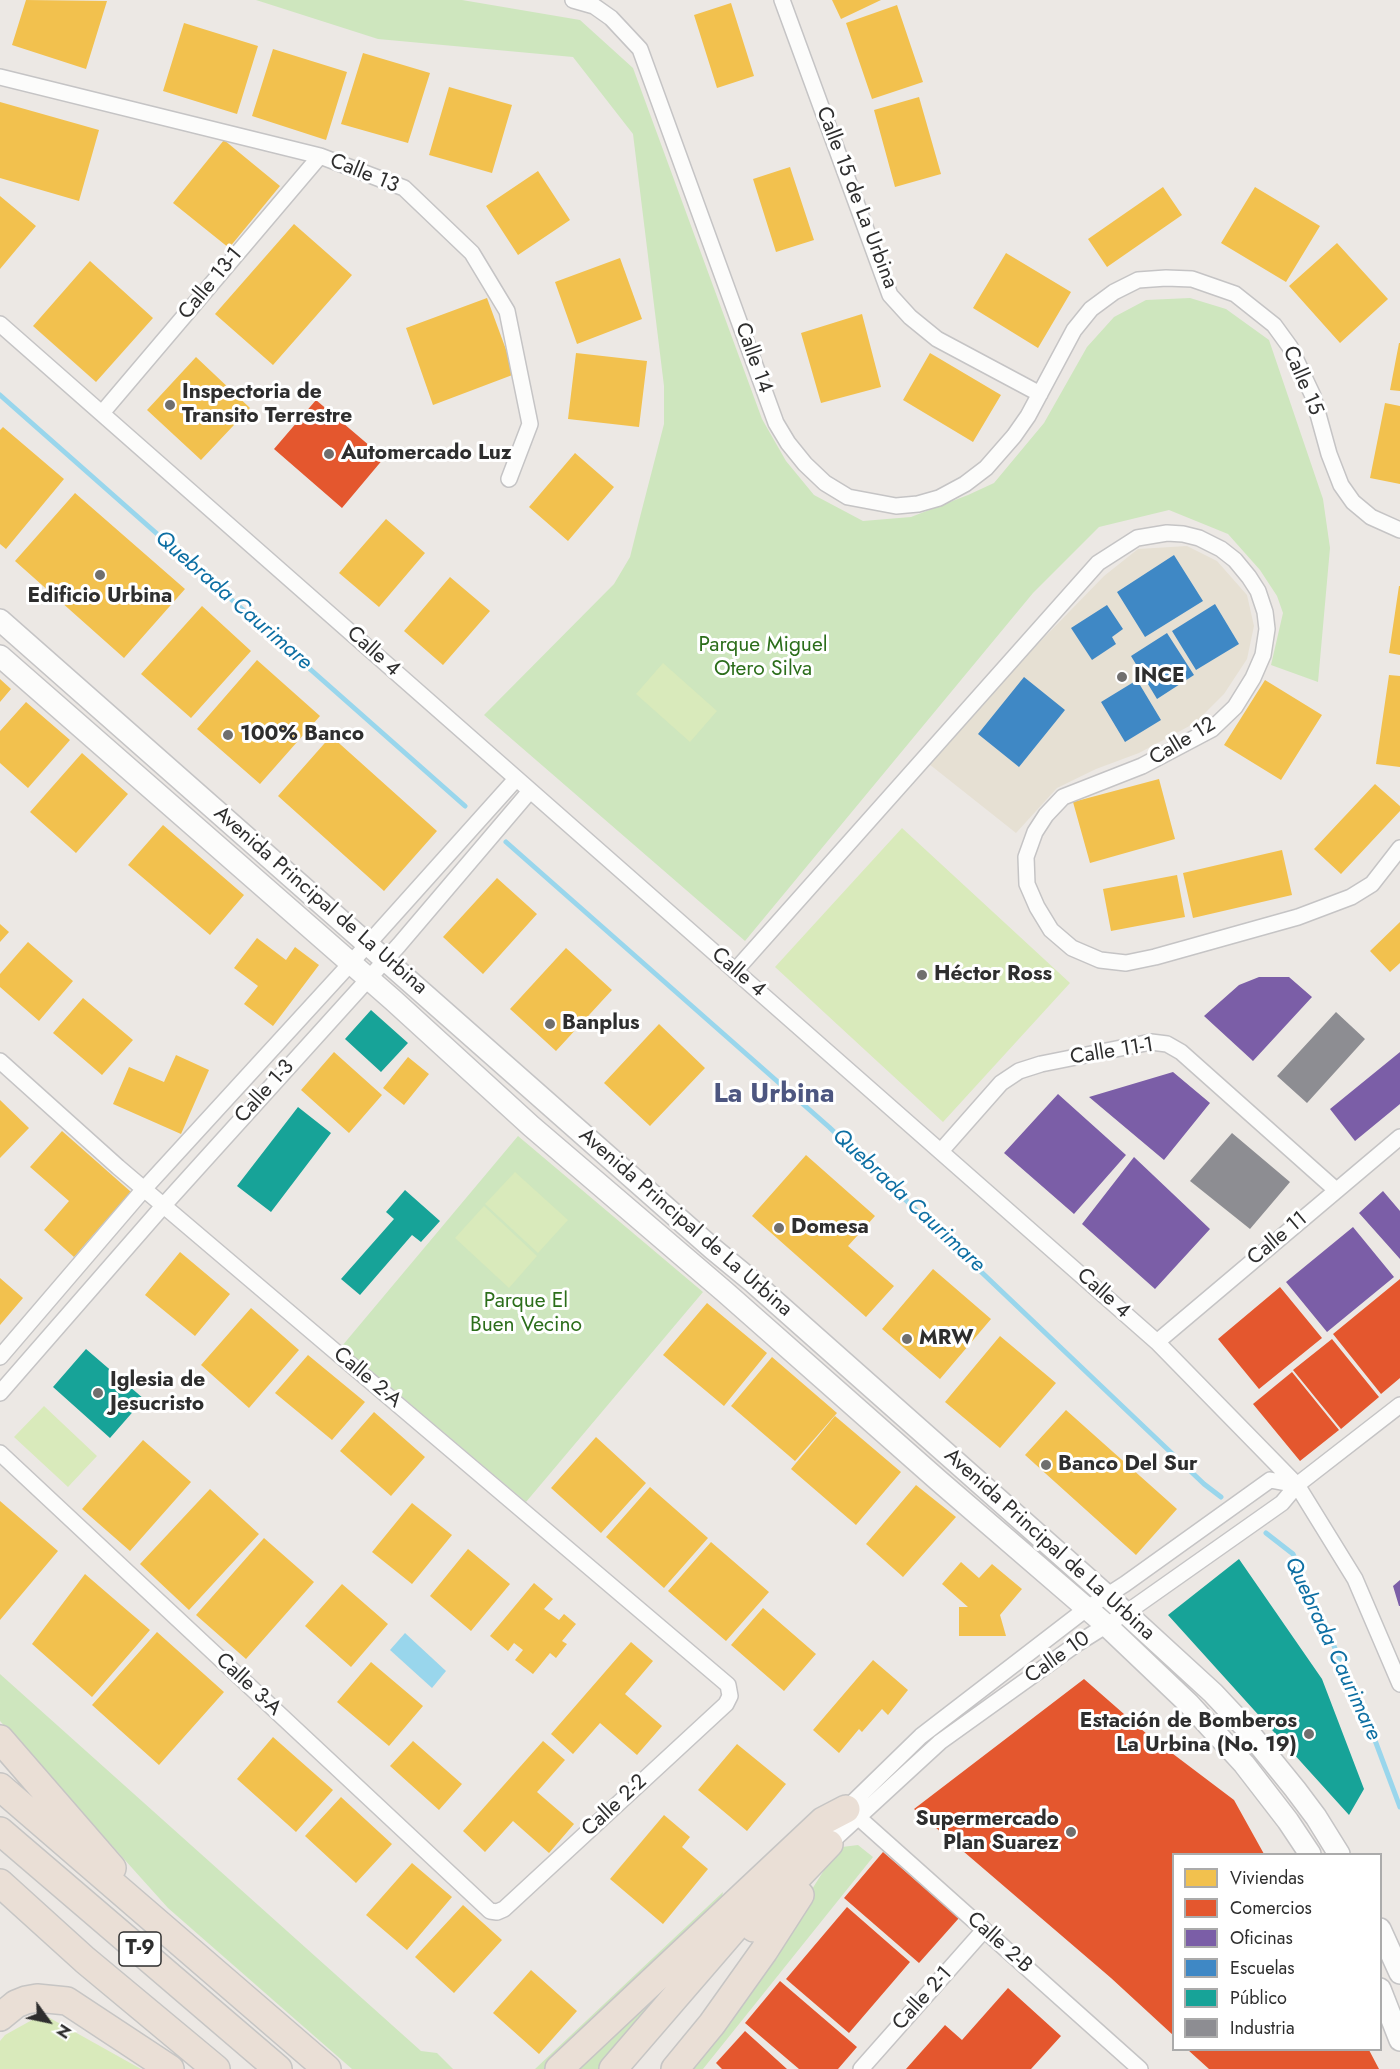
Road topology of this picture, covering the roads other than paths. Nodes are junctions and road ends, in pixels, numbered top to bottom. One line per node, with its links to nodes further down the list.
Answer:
1 (573, 0): 6 (street, Calle 14)
2 (782, 0): 6 (street, Calle 15 de La Urbina)
3 (0, 77): 4 (street, Calle 13)
4 (320, 156): 7 (street, Calle 13-1); 8 (street, Calle 13)
5 (0, 324): 7 (street, Calle 4)
6 (1040, 394): 9 (street, Calle 15)
7 (102, 413): 12 (street, Calle 4)
8 (509, 479)
9 (1400, 530)
10 (0, 620): 15 (main road, Avenida Principal de La Urbina)
11 (0, 656): 17 (main road, Avenida Principal de La Urbina)
12 (516, 779): 13 (street, Calle 4); 15 (street, Calle 1-3)
13 (530, 791): 16 (street, Calle 1-3); 18 (street, Calle 4)
14 (1400, 848): 18 (street, Calle 12)
15 (368, 944): 16 (main road, Avenida Principal de La Urbina); 17 (street, Calle 1-3)
16 (385, 960): 19 (street, Calle 1-3); 32 (main road, Avenida Principal de La Urbina)
17 (350, 964): 19 (main road, Avenida Principal de La Urbina); 23 (street, Calle 1-3)
18 (735, 971): 22 (street, Calle 4)
19 (368, 979): 25 (street, Calle 1-3); 33 (main road, Avenida Principal de La Urbina)
20 (0, 1061): 23 (street, Calle 2-A)
21 (1400, 1137): 24 (street, Calle 11)
22 (941, 1150): 24 (street, Calle 11-1); 26 (street, Calle 4)
23 (144, 1189): 25 (street, Calle 2-A); 27 (street, Calle 1-3)
24 (1336, 1190): 26 (street, Calle 11)
25 (164, 1205): 28 (street, Calle 1-3); 37 (street, Calle 2-A)
26 (1157, 1342): 31 (street, Calle 4)
27 (0, 1357)
28 (0, 1393)
29 (1400, 1405): 31 (street, Calle 10)
30 (0, 1454): 47 (street, Calle 3-A)
31 (1297, 1485): 32 (street, Calle 10); 34 (street, Calle 10); 36 (street, Calle 4)
32 (1106, 1595): 33 (street, Calle 10); 34 (main road, Avenida Principal de La Urbina)
33 (1086, 1608): 35 (main road, Avenida Principal de La Urbina); 40 (street, Calle 10)
34 (1126, 1613): 35 (street, Calle 10); 44 (main road, Avenida Principal de La Urbina)
35 (1106, 1625): 40 (street, Calle 10); 43 (main road, Avenida Principal de La Urbina)
36 (1400, 1684)
37 (730, 1696): 47 (street, Calle 2-2)
38 (0, 1739): 46 (highway)
39 (0, 1787): 46 (highway)
40 (852, 1814): 42 (street, Calle 10); 48 (street, Calle 2-B); 58 (highway); 59 (highway)
41 (0, 1831): 56 (highway, T-9)
42 (829, 1844): 60 (highway); 61 (highway)
43 (1309, 1853)
44 (1338, 1853)
45 (0, 1883): 55 (highway, T-9)
46 (127, 1899): 57 (highway)
47 (497, 1912)
48 (984, 1930): 62 (street, Calle 2-1); 63 (street, Calle 2-B)
49 (1382, 1933): 50 (main road)
50 (1400, 1972)
51 (1382, 1994): 53 (main road)
52 (0, 2017): 54 (highway)
53 (1400, 2040)
54 (170, 2069)
55 (216, 2069)
56 (278, 2069)
57 (327, 2069)
58 (559, 2069)
59 (613, 2069)
60 (635, 2069)
61 (675, 2069)
62 (861, 2069)
63 (1140, 2069)

